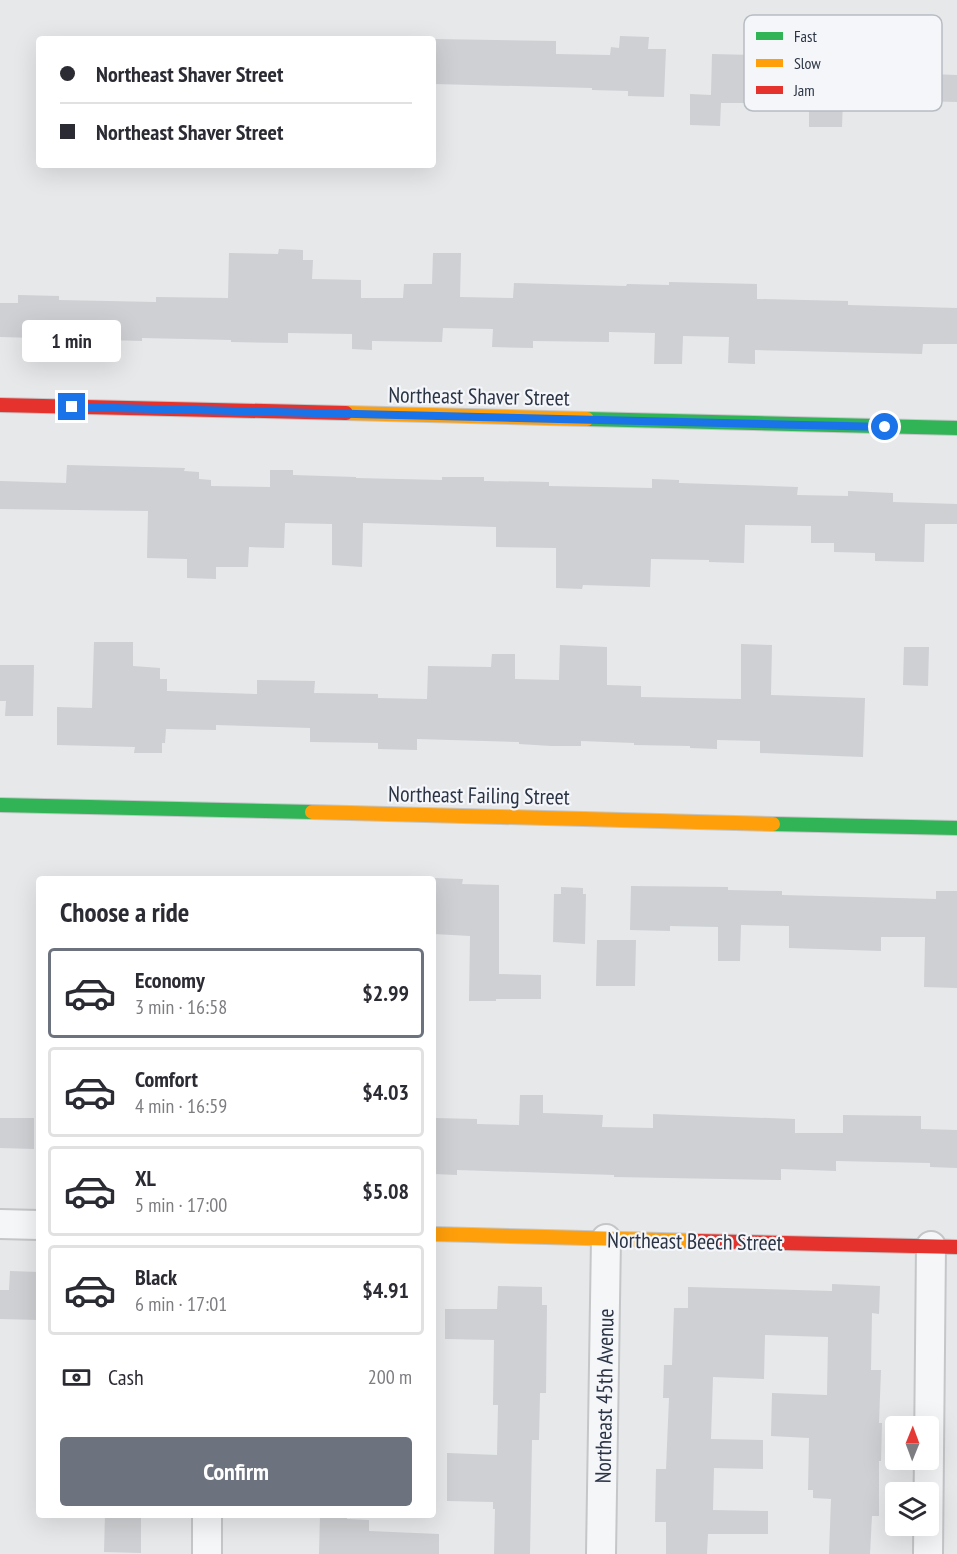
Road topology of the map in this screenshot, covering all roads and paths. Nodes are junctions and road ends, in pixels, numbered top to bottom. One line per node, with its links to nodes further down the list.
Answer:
1 (0, 405): 2 (street, Northeast Shaver Street)
2 (957, 428)
3 (0, 805): 4 (street, Northeast Failing Street)
4 (957, 828)
5 (0, 1224): 6 (street)
6 (36, 1225)
7 (436, 1234): 8 (street, Northeast Beech Street)
8 (606, 1239): 9 (street, Northeast Beech Street); 12 (street, Northeast 45th Avenue)
9 (944, 1247): 13 (street)
10 (207, 1518): 11 (street)
11 (207, 1554)
12 (601, 1554)
13 (928, 1554)

